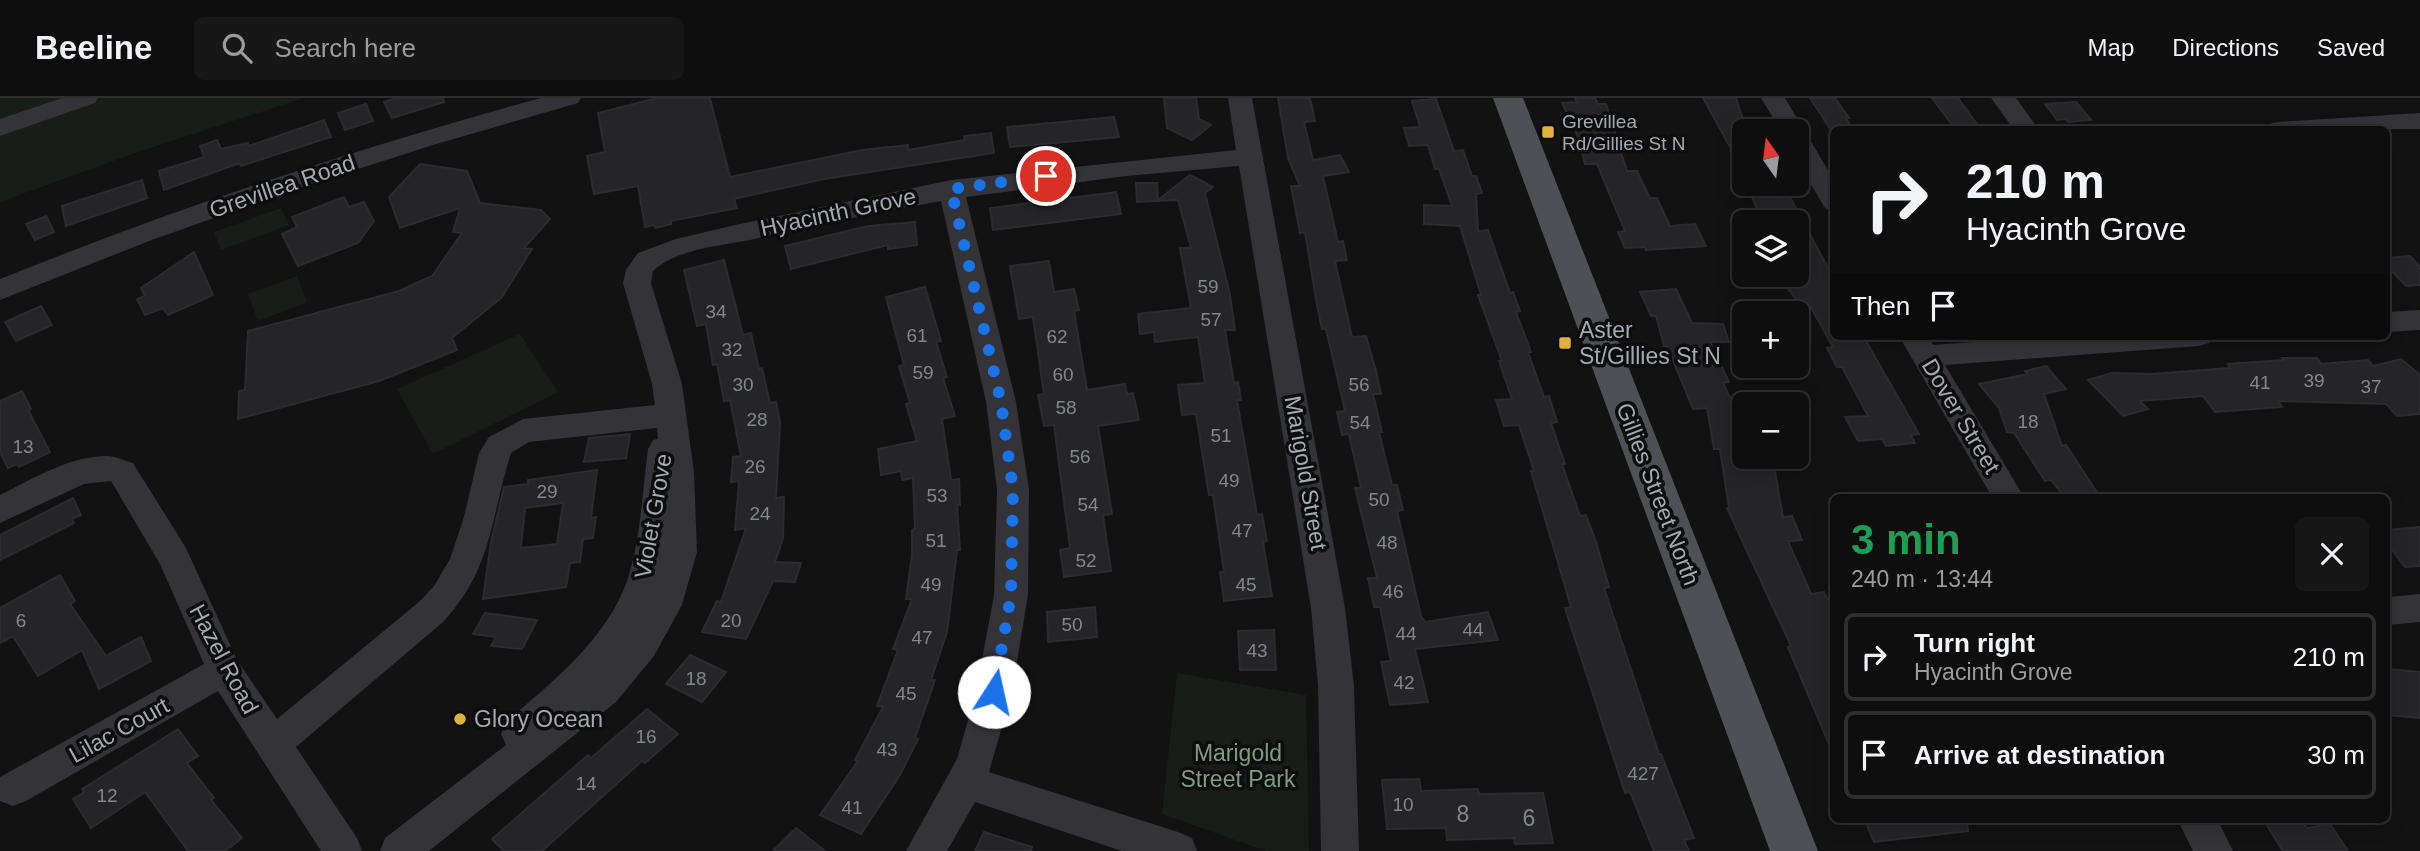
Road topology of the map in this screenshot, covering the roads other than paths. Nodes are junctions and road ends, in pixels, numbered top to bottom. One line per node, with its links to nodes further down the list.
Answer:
1 (86, 98): 11 (street)
2 (569, 98): 17 (street, Grevillea Road)
3 (1240, 98): 12 (street, Marigold Street)
4 (1508, 98): 38 (main road, Gillies Street North)
5 (1773, 98): 7 (street)
6 (2003, 98): 9 (street)
7 (1786, 119)
8 (2420, 121): 10 (street)
9 (2024, 126)
10 (2341, 126)
11 (0, 128)
12 (1250, 157): 14 (street, Hyacinth Grove); 37 (street, Marigold Street)
13 (1810, 161): 15 (street)
14 (951, 189): 16 (street, Hyacinth Grove); 29 (street)
15 (1830, 195)
16 (641, 267): 22 (street, Violet Grove)
17 (0, 290)
18 (2420, 320): 19 (street)
19 (2390, 322)
20 (2082, 340): 21 (street)
21 (1919, 346): 23 (street, Dover Street)
22 (671, 415): 28 (street); 33 (street, Violet Grove); 34 (street, Violet Grove)
23 (2006, 494)
24 (0, 510): 27 (street, Hazel Road)
25 (2420, 608): 26 (street)
26 (2390, 611)
27 (225, 670): 28 (street, Hazel Road); 30 (street, Lilac Court)
28 (272, 745): 32 (street, Hazel Road)
29 (967, 782): 35 (street); 36 (street)
30 (13, 789)
31 (2198, 823): 39 (street)
32 (343, 851)
33 (392, 851)
34 (399, 851)
35 (925, 851)
36 (1178, 851)
37 (1340, 851)
38 (1794, 851)
39 (2214, 851)

